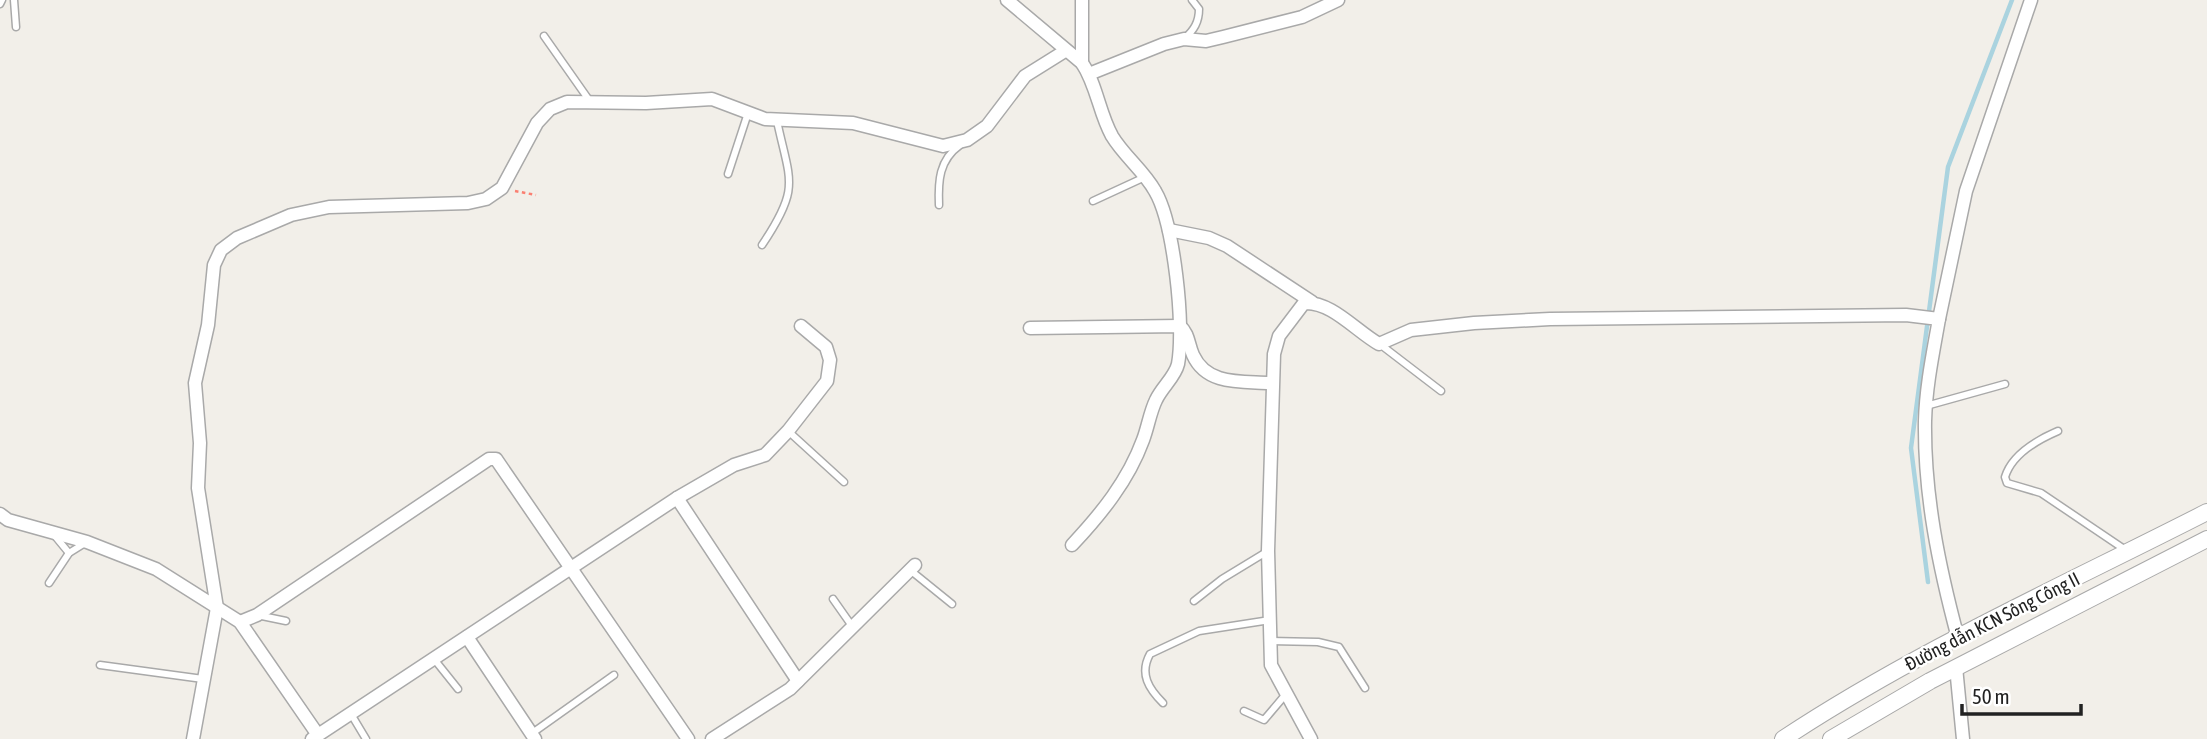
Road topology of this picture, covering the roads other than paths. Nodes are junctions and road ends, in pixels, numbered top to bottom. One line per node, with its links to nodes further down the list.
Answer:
1 (15, 0): 7 (lane)
2 (1007, 0): 10 (street)
3 (1082, 0): 11 (street)
4 (1192, 0): 9 (lane)
5 (1338, 0): 9 (street)
6 (2031, 0): 23 (street)
7 (16, 27)
8 (544, 36): 12 (lane)
9 (1184, 40): 11 (street)
10 (1065, 51): 11 (street); 15 (street)
11 (1085, 69): 17 (street)
12 (589, 100): 13 (street); 51 (street)
13 (748, 113): 14 (street); 16 (lane)
14 (777, 121): 15 (street); 21 (lane)
15 (967, 140): 19 (lane)
16 (728, 174)
17 (1145, 177): 18 (lane); 20 (street)
18 (1093, 201)
19 (939, 205)
20 (1169, 230): 22 (street); 25 (street)
21 (762, 245)
22 (1312, 302): 27 (street); 28 (street)
23 (1936, 319): 27 (street); 31 (street)
24 (801, 326): 32 (street)
25 (1180, 326): 26 (street); 28 (street); 41 (street)
26 (1030, 328)
27 (1379, 344): 30 (lane)
28 (1270, 383): 42 (street)
29 (2005, 384): 31 (lane)
30 (1441, 391)
31 (1926, 406): 58 (street)
32 (788, 431): 34 (lane); 35 (street)
33 (2058, 431): 43 (lane)
34 (844, 482)
35 (677, 498): 45 (street); 65 (street)
36 (2207, 512): 43 (street, Đường dẫn KCN Sông Công II)
37 (0, 514): 38 (street)
38 (52, 532): 40 (street); 44 (lane)
39 (2207, 539): 62 (street, Đường dẫn KCN Sông Công II)
40 (87, 542): 44 (lane); 51 (street)
41 (1072, 545)
42 (1268, 551): 49 (lane); 53 (street)
43 (2129, 552): 58 (street, Đường dẫn KCN Sông Công II)
44 (69, 553): 47 (lane)
45 (570, 566): 52 (street); 57 (street); 76 (street)
46 (912, 567): 50 (lane); 56 (street)
47 (49, 583)
48 (833, 599): 56 (lane)
49 (1194, 601)
50 (952, 604)
51 (218, 608): 55 (street); 64 (street)
52 (257, 615): 54 (lane); 55 (street)
53 (1270, 620): 59 (street); 69 (lane)
54 (286, 621)
55 (240, 622): 73 (street)
56 (853, 628): 65 (street)
57 (467, 637): 60 (street); 72 (street)
58 (1958, 638): 79 (street, Đường dẫn KCN Sông Công II)
59 (1270, 640): 66 (lane); 68 (street)
60 (434, 659): 67 (lane); 71 (street)
61 (100, 665): 64 (lane)
62 (1956, 667): 80 (street, Đường dẫn KCN Sông Công II); 81 (street)
63 (614, 675): 72 (lane)
64 (205, 679): 74 (street)
65 (798, 681): 77 (street)
66 (1365, 688)
67 (458, 689)
68 (1286, 694): 70 (lane); 78 (street)
69 (1163, 703)
70 (1244, 711)
71 (351, 714): 73 (street); 75 (lane)
72 (533, 736)
73 (315, 737)
74 (193, 739)
75 (366, 739)
76 (688, 739)
77 (712, 739)
78 (1311, 739)
79 (1783, 739)
80 (1831, 739)
81 (1963, 739)

